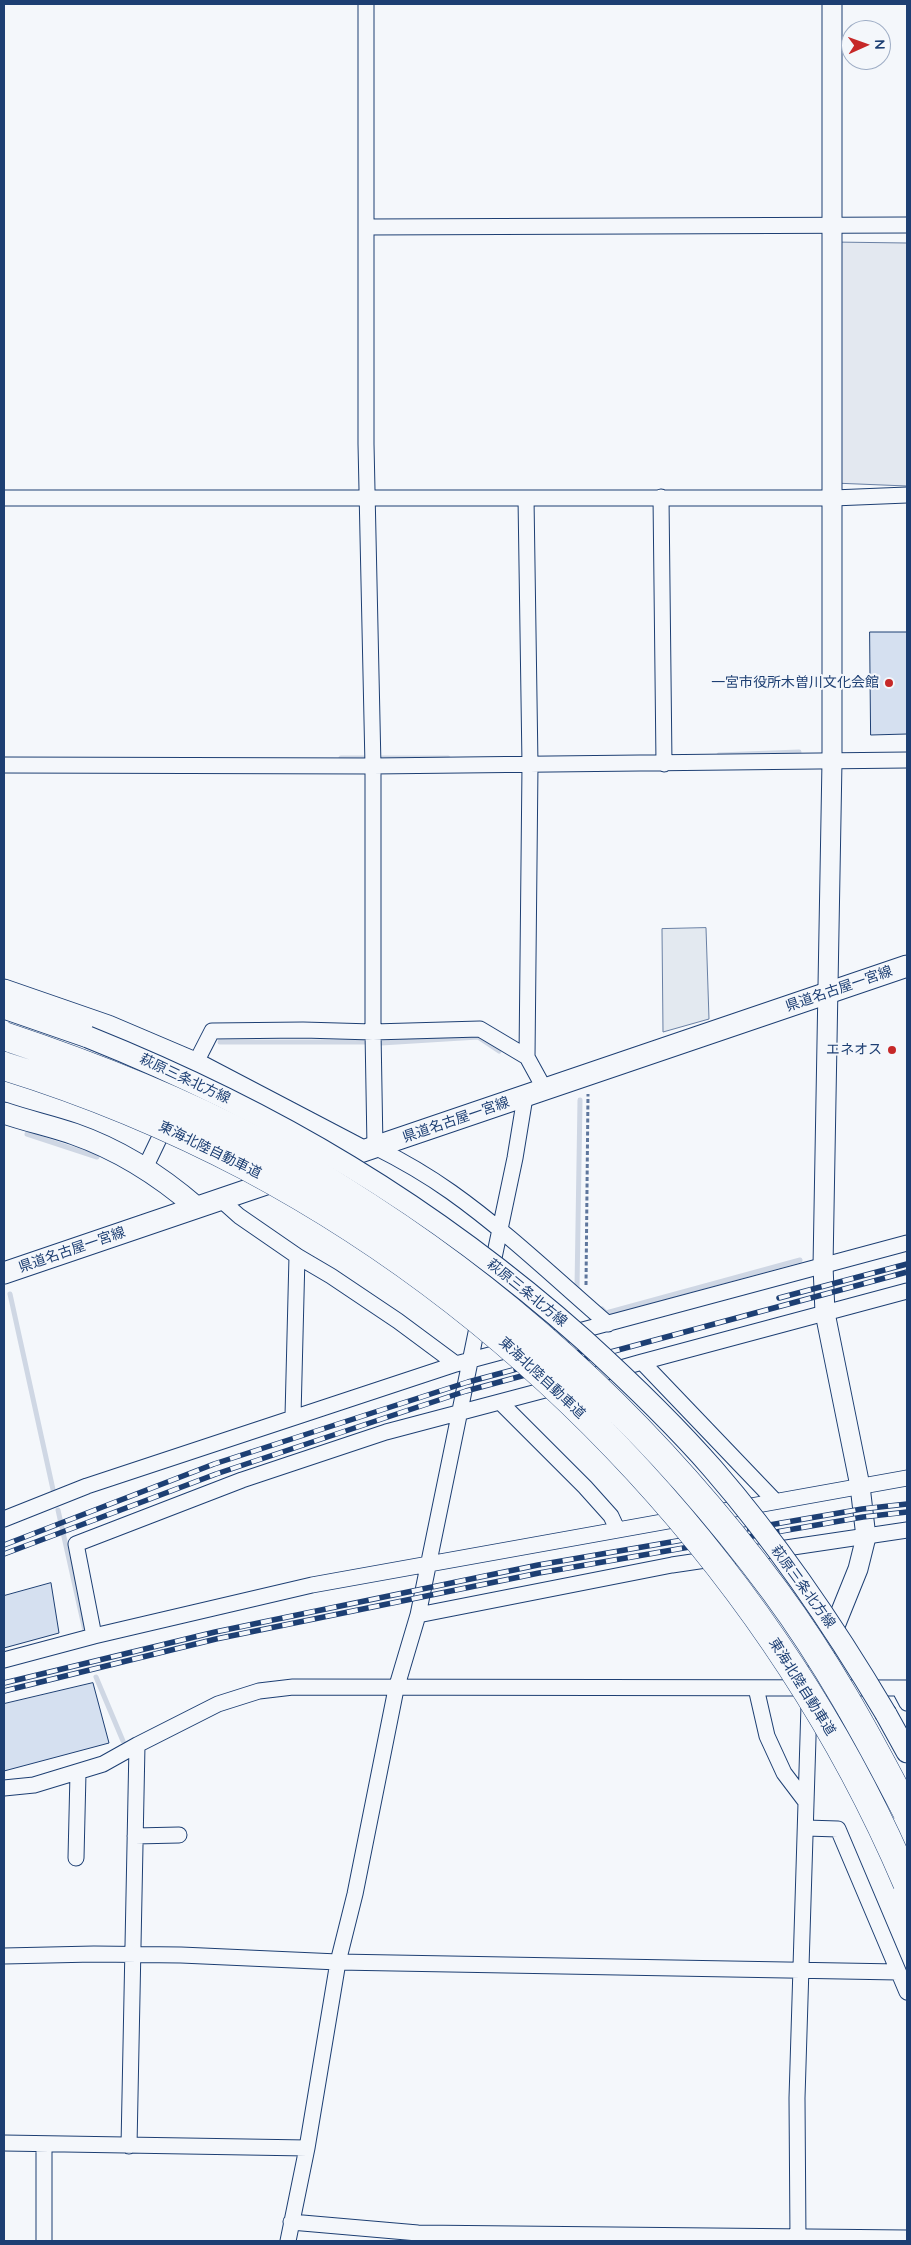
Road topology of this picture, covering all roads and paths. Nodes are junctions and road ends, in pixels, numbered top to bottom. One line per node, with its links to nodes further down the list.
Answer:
1 (366, 4): 5 (street)
2 (832, 4): 4 (street)
3 (907, 225): 4 (street)
4 (832, 226): 5 (street); 11 (street)
5 (366, 227): 9 (street)
6 (907, 496): 11 (street)
7 (661, 497): 10 (street); 11 (street); 14 (street)
8 (4, 498): 9 (street)
9 (367, 498): 10 (street); 17 (street)
10 (526, 498): 16 (street)
11 (833, 498): 13 (street)
12 (907, 760): 13 (street)
13 (832, 761): 14 (street); 20 (street)
14 (664, 764): 16 (street)
15 (4, 765): 17 (street)
16 (530, 765): 17 (street); 24 (street)
17 (374, 766): 22 (street)
18 (907, 966): 20 (main road, 県道名古屋一宮線)
19 (4, 990): 25 (main road)
20 (827, 993): 27 (main road, 県道名古屋一宮線); 37 (street)
21 (4, 1008): 65 (main road, 萩原三条北方線, bridge)
22 (373, 1032): 24 (street); 25 (street); 30 (street)
23 (4, 1036): 69 (highway, 東海北陸自動車道, bridge)
24 (527, 1057): 28 (street)
25 (195, 1063): 30 (main road); 31 (street)
26 (4, 1066): 74 (highway, 東海北陸自動車道, bridge)
27 (588, 1074): 28 (main road, 県道名古屋一宮線); 39 (path)
28 (534, 1092): 30 (main road, 県道名古屋一宮線); 34 (street)
29 (4, 1113): 31 (main road)
30 (369, 1149): 32 (main road, 県道名古屋一宮線); 34 (street)
31 (145, 1168): 33 (main road)
32 (220, 1199): 33 (main road, 県道名古屋一宮線); 36 (street)
33 (196, 1207): 38 (main road, 県道名古屋一宮線)
34 (500, 1231): 42 (street); 43 (street)
35 (907, 1243): 37 (street)
36 (297, 1256): 43 (street); 47 (street)
37 (823, 1266): 41 (street); 42 (street)
38 (4, 1273)
39 (586, 1289)
40 (907, 1291): 41 (street)
41 (825, 1313): 44 (street); 49 (street)
42 (608, 1324): 43 (street)
43 (463, 1362): 46 (street); 47 (street)
44 (642, 1362): 45 (street); 50 (street)
45 (501, 1403): 46 (street); 52 (street)
46 (459, 1411): 55 (street); 57 (street)
47 (293, 1416): 51 (street)
48 (907, 1478): 49 (street)
49 (860, 1486): 50 (street); 54 (street)
50 (775, 1501): 52 (street)
51 (4, 1519)
52 (617, 1530): 55 (street)
53 (907, 1530): 54 (street)
54 (866, 1537): 56 (street); 61 (street)
55 (428, 1564): 56 (street); 57 (street)
56 (418, 1615): 59 (street)
57 (94, 1636): 58 (street)
58 (4, 1660)
59 (396, 1688): 60 (street); 64 (street); 77 (street)
60 (756, 1688): 61 (street); 68 (street)
61 (810, 1688): 62 (street); 68 (street)
62 (903, 1688): 63 (street)
63 (907, 1703)
64 (137, 1745): 66 (street); 72 (street)
65 (907, 1752)
66 (78, 1773): 67 (street); 73 (street)
67 (4, 1788)
68 (806, 1802): 70 (street)
69 (907, 1812)
70 (806, 1828): 78 (street); 79 (street)
71 (179, 1835): 72 (street)
72 (135, 1836): 75 (street)
73 (76, 1858)
74 (907, 1884)
75 (134, 1955): 76 (street); 77 (street); 83 (street)
76 (4, 1956)
77 (338, 1962): 78 (street); 84 (street)
78 (801, 1972): 79 (street); 87 (street)
79 (898, 1972): 80 (street)
80 (907, 1992)
81 (4, 2142): 82 (street)
82 (44, 2144): 83 (street); 88 (street)
83 (130, 2146): 84 (street)
84 (307, 2148): 85 (street)
85 (292, 2222): 87 (street); 89 (street)
86 (907, 2238): 87 (street)
87 (798, 2239)
88 (44, 2241)
89 (288, 2241)

